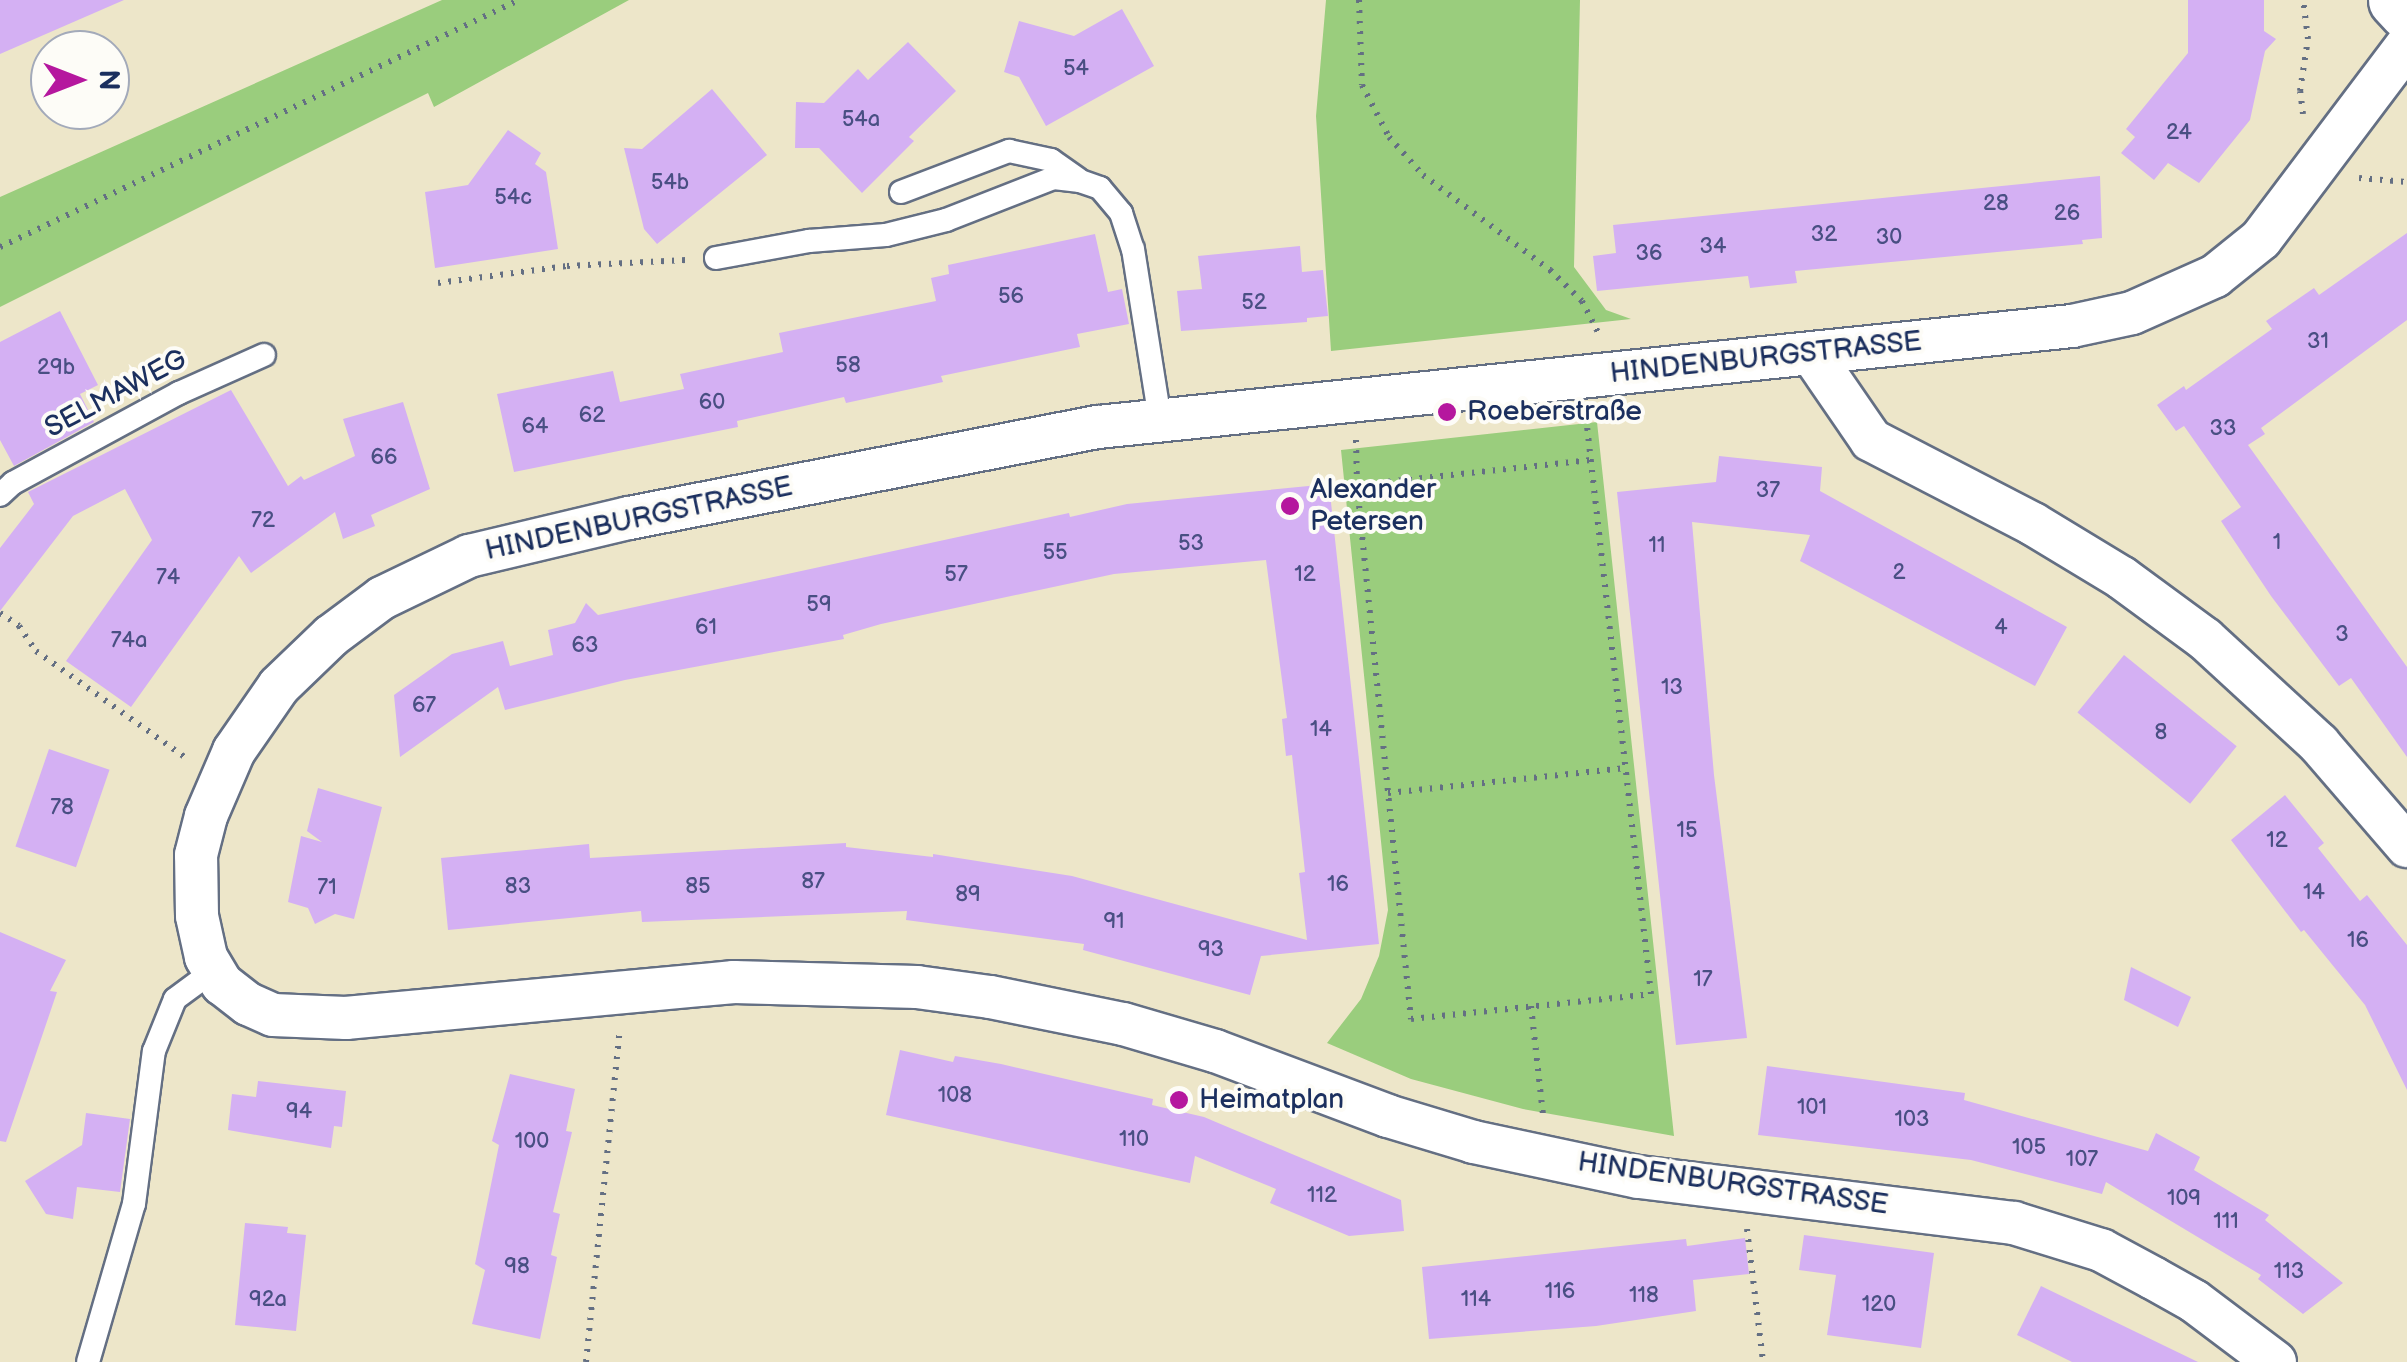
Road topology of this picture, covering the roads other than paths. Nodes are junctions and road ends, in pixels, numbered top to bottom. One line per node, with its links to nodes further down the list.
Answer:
1 (2396, 0): 2 (street)
2 (2407, 12)
3 (2407, 44): 8 (street, HINDENBURGSTRASSE)
4 (1080, 181): 5 (lane); 6 (lane); 9 (lane)
5 (900, 192)
6 (716, 258)
7 (264, 354): 10 (lane, SELMAWEG)
8 (1812, 354): 9 (street, HINDENBURGSTRASSE); 11 (street)
9 (1160, 419): 12 (street, HINDENBURGSTRASSE)
10 (0, 495)
11 (2407, 846)
12 (214, 971): 13 (lane); 14 (street, HINDENBURGSTRASSE)
13 (88, 1362)
14 (2274, 1362)

